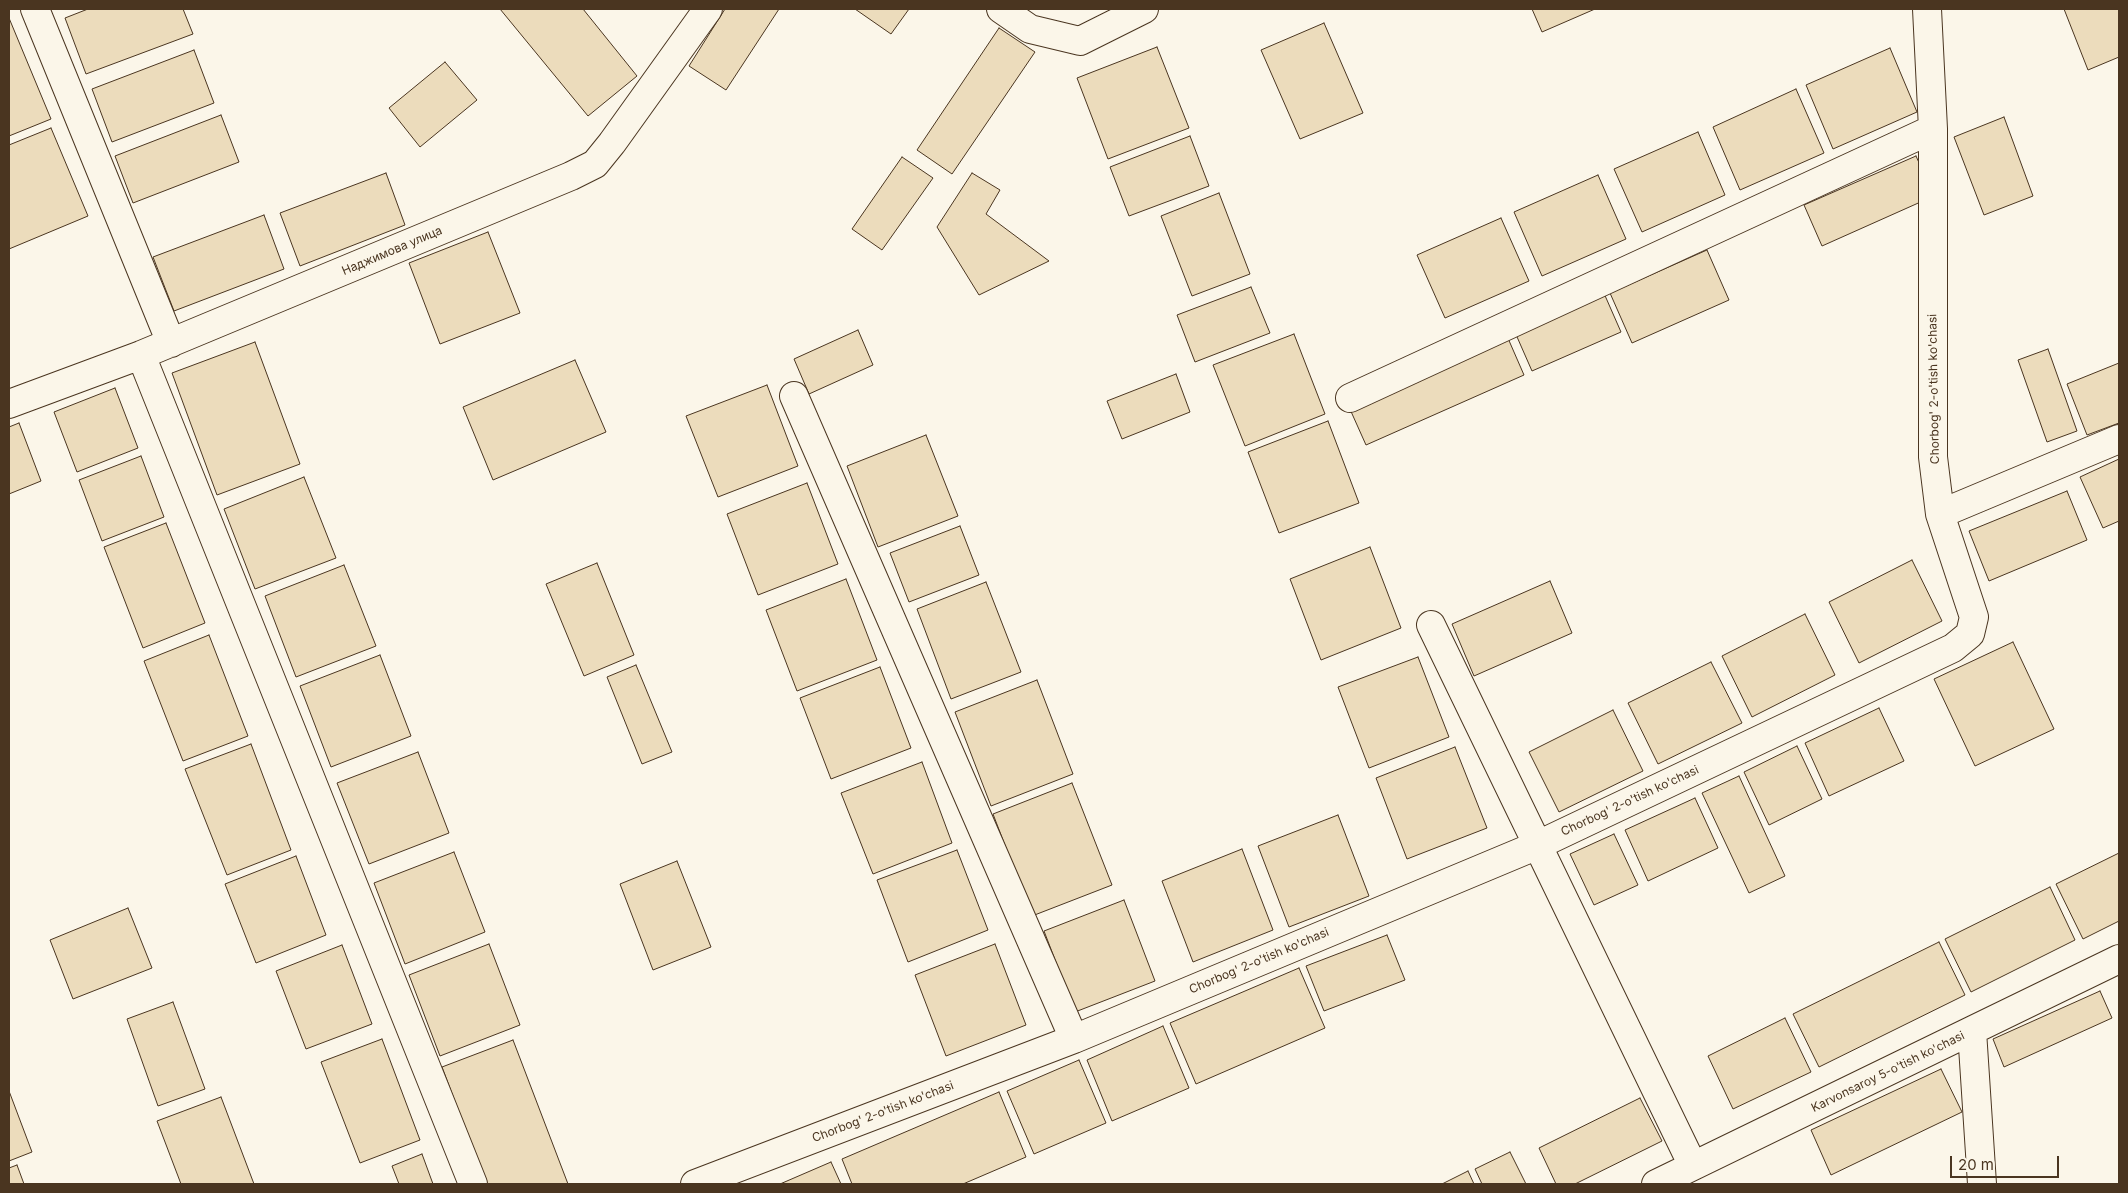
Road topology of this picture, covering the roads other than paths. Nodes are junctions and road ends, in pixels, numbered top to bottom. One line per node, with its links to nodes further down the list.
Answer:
1 (35, 9): 7 (street)
2 (708, 9): 7 (street, Наджимова улица)
3 (1001, 9): 4 (street)
4 (1144, 9)
5 (1927, 9): 6 (street, Chorbog' 2-o'tish ko'chasi)
6 (1933, 129): 10 (street); 13 (street, Chorbog' 2-o'tish ko'chasi)
7 (171, 343): 8 (street, Наджимова улица)
8 (141, 355): 11 (street, Наджимова улица); 20 (street)
9 (794, 396): 18 (street)
10 (1350, 398)
11 (9, 404)
12 (2119, 439): 13 (street)
13 (1940, 514): 15 (street, Chorbog' 2-o'tish ko'chasi)
14 (1431, 625): 15 (street)
15 (1538, 845): 18 (street, Chorbog' 2-o'tish ko'chasi); 19 (street)
16 (2119, 959): 17 (street, Karvonsaroy 5-o'tish ko'chasi)
17 (1972, 1031): 19 (street, Karvonsaroy 5-o'tish ko'chasi); 23 (street)
18 (1074, 1039): 21 (street, Chorbog' 2-o'tish ko'chasi)
19 (1693, 1166): 22 (street, Karvonsaroy 5-o'tish ko'chasi)
20 (473, 1184)
21 (695, 1184)
22 (1656, 1184)
23 (1982, 1184)

